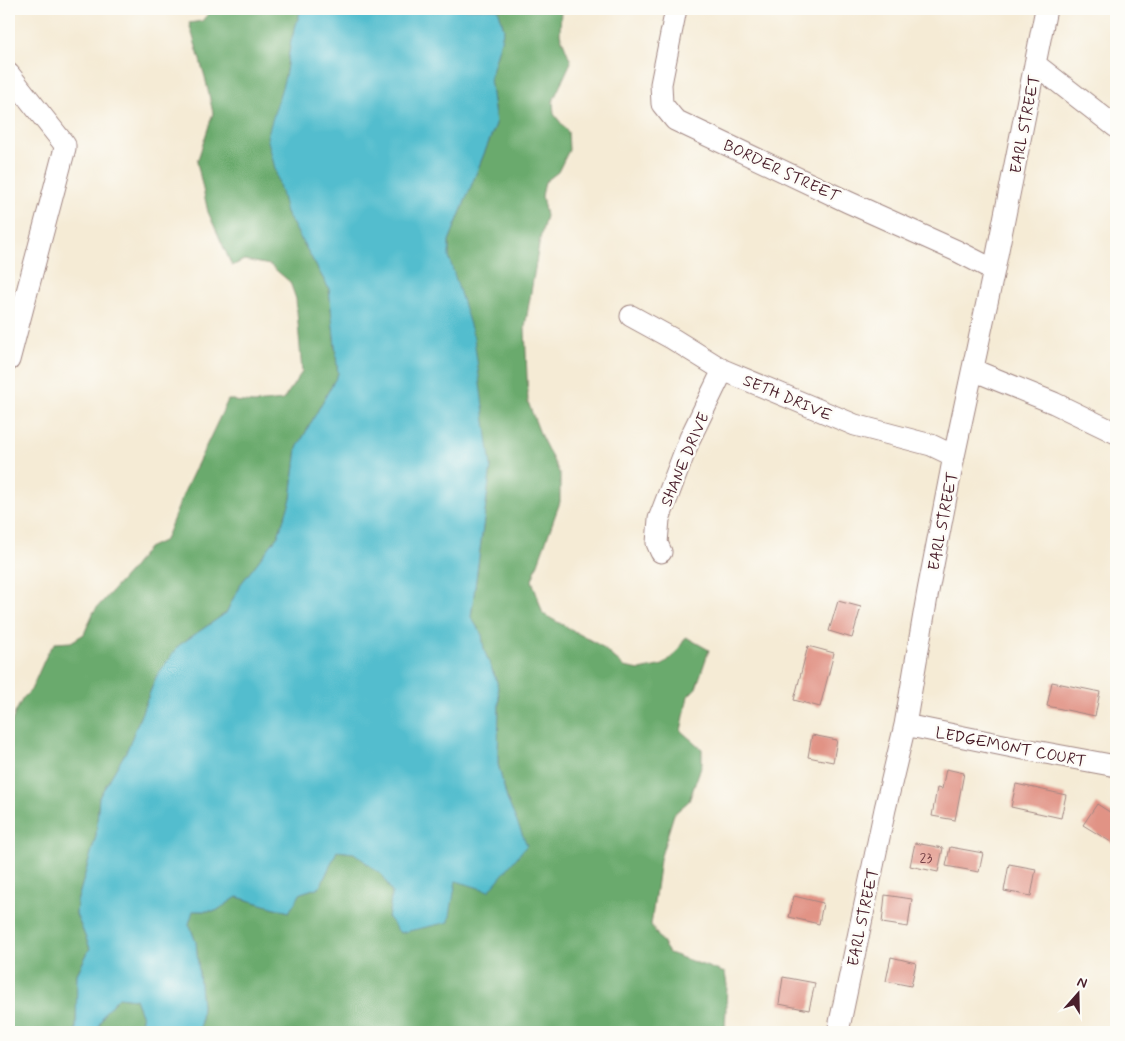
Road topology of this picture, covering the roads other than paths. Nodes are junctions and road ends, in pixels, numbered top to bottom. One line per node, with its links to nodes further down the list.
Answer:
1 (676, 9): 6 (street, BORDER STREET)
2 (1046, 9): 3 (street, EARL STREET)
3 (1036, 64): 5 (street); 6 (street, EARL STREET)
4 (9, 74): 8 (street)
5 (1116, 126)
6 (994, 270): 10 (street, EARL STREET)
7 (631, 316): 9 (street, SETH DRIVE)
8 (9, 360)
9 (724, 370): 12 (street, SETH DRIVE); 13 (street, SHANE DRIVE)
10 (973, 370): 11 (street); 12 (street, EARL STREET)
11 (1116, 433)
12 (954, 456): 14 (street, EARL STREET)
13 (661, 552)
14 (905, 725): 15 (street, LEDGEMONT COURT); 16 (street, EARL STREET)
15 (1116, 766)
16 (838, 1032)

